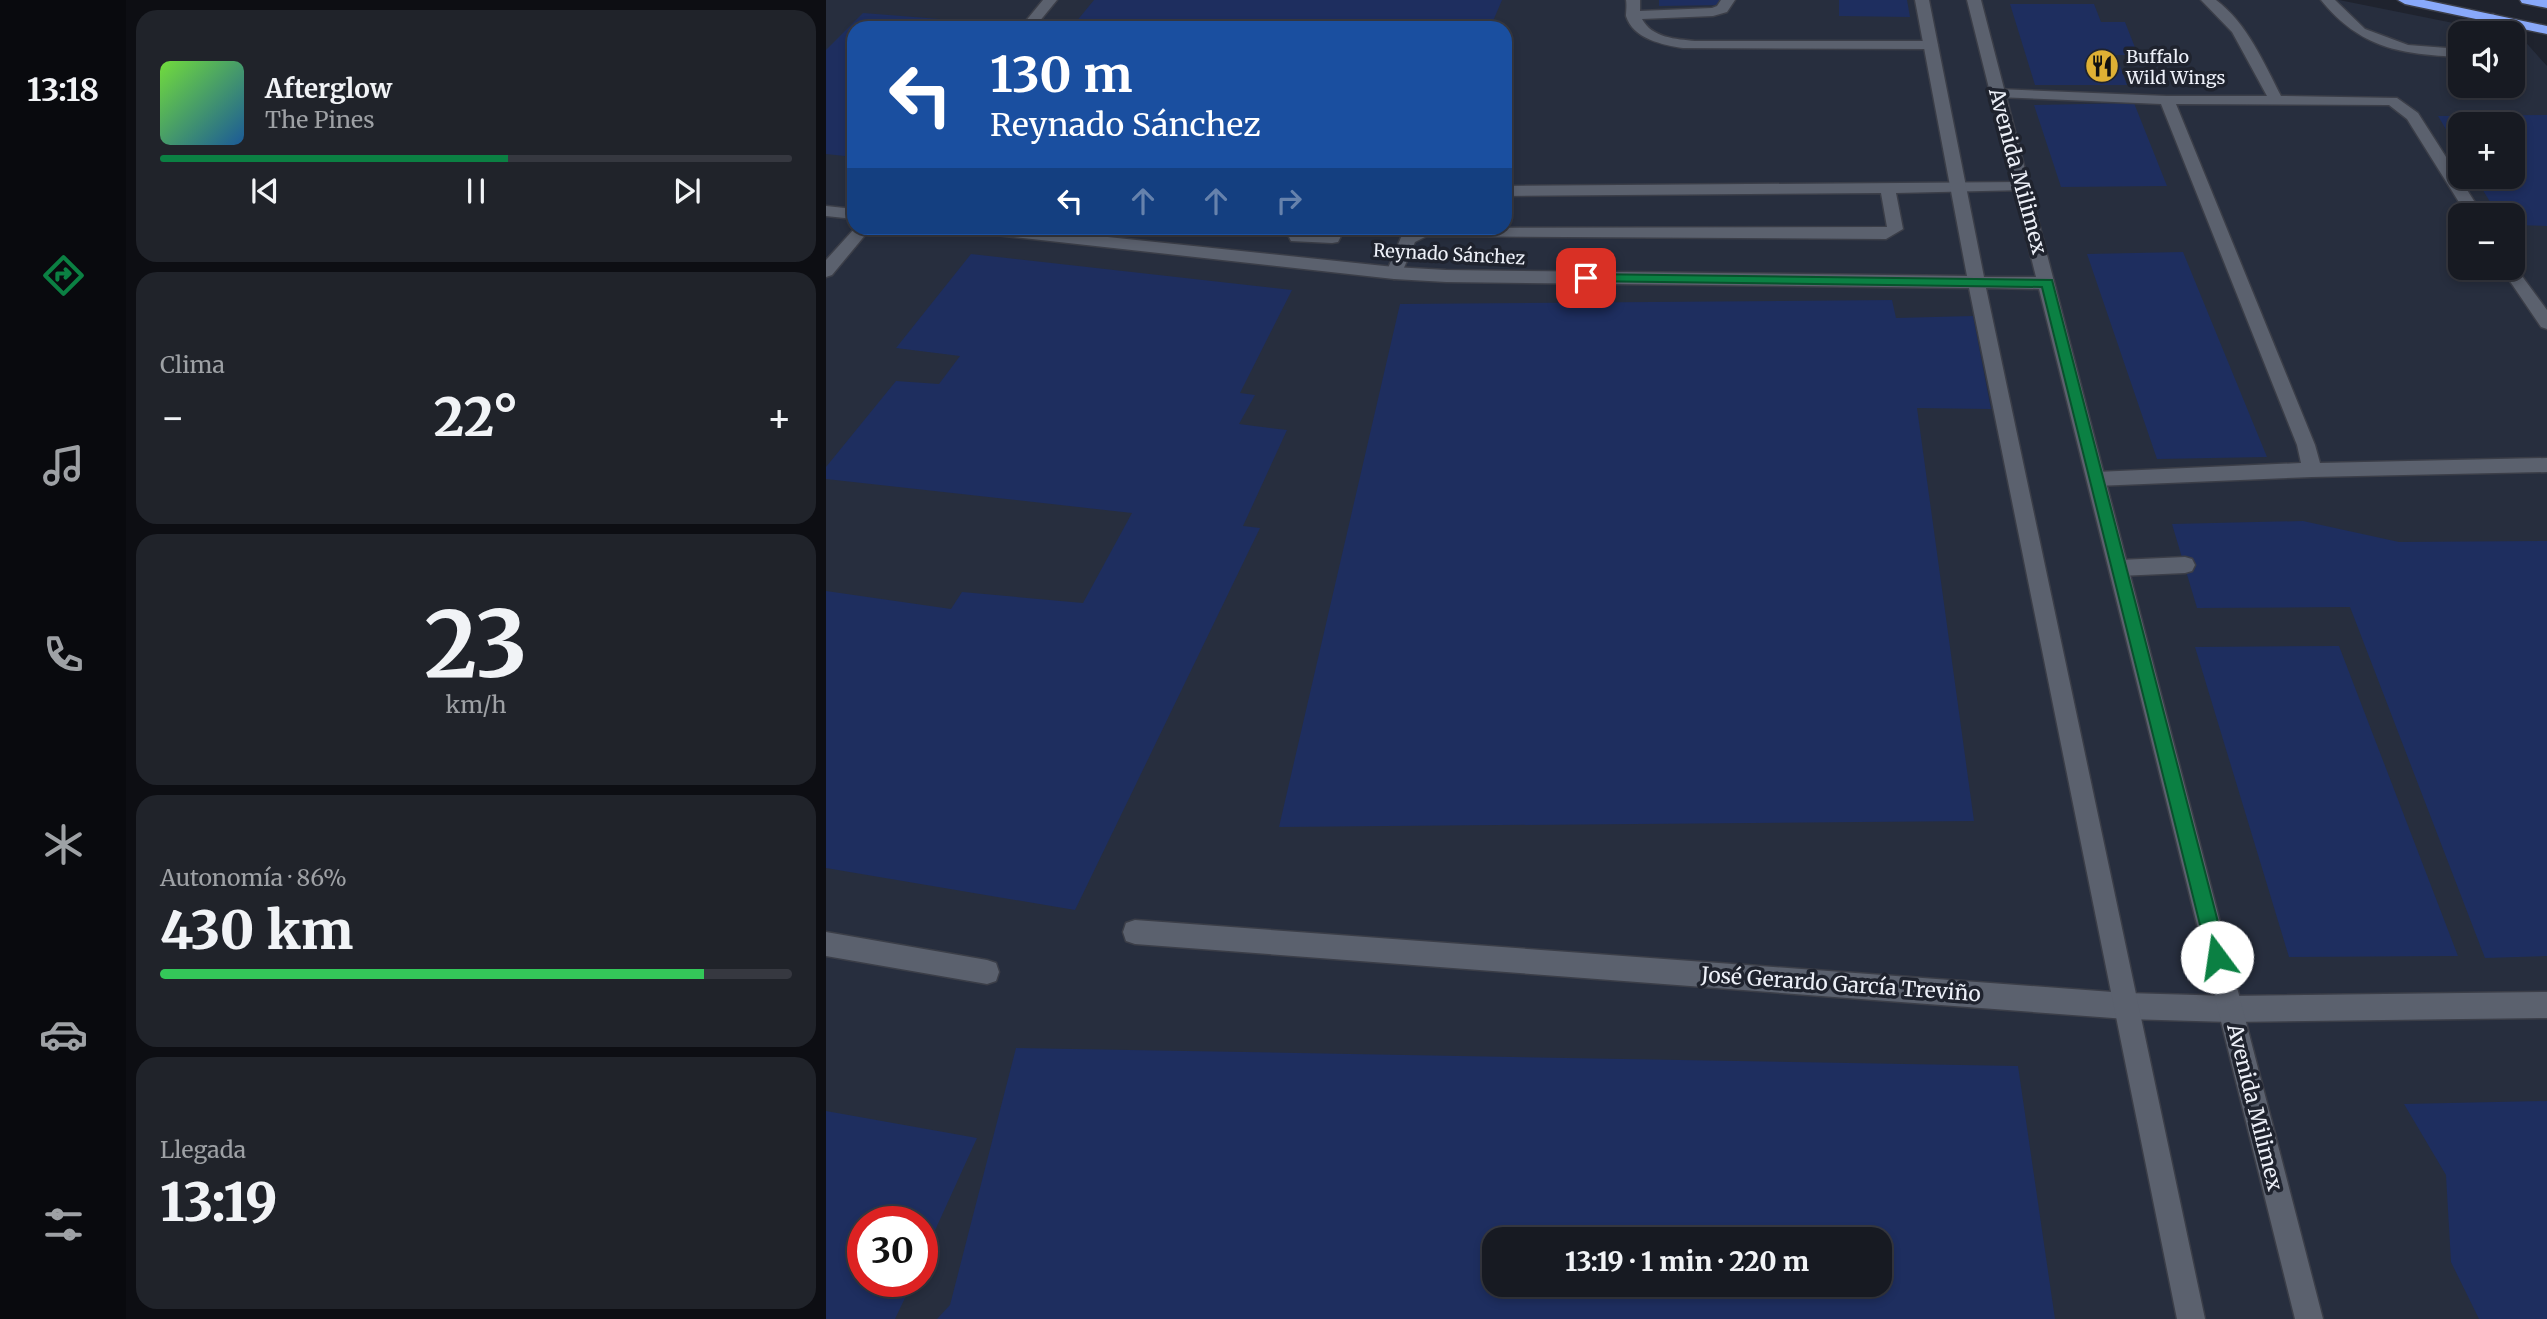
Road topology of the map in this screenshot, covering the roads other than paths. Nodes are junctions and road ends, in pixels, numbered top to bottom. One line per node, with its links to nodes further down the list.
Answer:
1 (1050, 0): 12 (street)
2 (1728, 0): 10 (street)
3 (1922, 0): 19 (street)
4 (1974, 0): 21 (street, Avenida Milimex)
5 (2208, 0): 23 (street)
6 (2328, 0): 20 (street)
7 (2404, 0): 11 (highway)
8 (2527, 0): 9 (highway)
9 (2547, 4)
10 (1633, 7): 19 (street)
11 (2493, 18): 13 (street); 14 (highway)
12 (1033, 21)
13 (2490, 21)
14 (2505, 21)
15 (2525, 25): 17 (highway)
16 (2525, 28): 18 (highway)
17 (2547, 30)
18 (2547, 36)
19 (1931, 45): 25 (street)
20 (2448, 52)
21 (1997, 93): 22 (street); 24 (street, Avenida Milimex)
22 (2167, 100): 23 (street); 46 (street)
23 (2276, 100): 28 (street)
24 (2021, 187): 25 (street); 42 (street, Avenida Milimex)
25 (1960, 189): 26 (street); 43 (street)
26 (1888, 190): 27 (street); 31 (street)
27 (1512, 191)
28 (2467, 203)
29 (826, 211): 30 (street)
30 (847, 213)
31 (1512, 232)
32 (857, 235): 39 (street)
33 (1044, 235): 38 (street, Reynado Sánchez)
34 (1306, 235): 38 (street)
35 (1315, 235): 36 (street)
36 (1334, 235)
37 (1417, 235): 40 (street)
38 (1299, 262): 40 (street, Reynado Sánchez)
39 (826, 271)
40 (1394, 273): 43 (street, Reynado Sánchez)
41 (2517, 280): 44 (street)
42 (2047, 283): 43 (street, Reynado Sánchez); 47 (street, Avenida Milimex)
43 (1978, 284): 54 (street)
44 (2547, 323)
45 (2547, 465): 46 (street)
46 (2312, 470): 47 (street)
47 (2096, 479): 49 (street, Avenida Milimex)
48 (2185, 565): 49 (street)
49 (2119, 568): 55 (street, Avenida Milimex)
50 (1135, 932): 54 (street, José Gerardo García Treviño)
51 (826, 944): 52 (street)
52 (987, 972)
53 (2547, 1005): 55 (street, José Gerardo García Treviño)
54 (2126, 1006): 55 (street, José Gerardo García Treviño); 56 (street)
55 (2230, 1009): 57 (street, Avenida Milimex)
56 (2191, 1319)
57 (2309, 1319)

